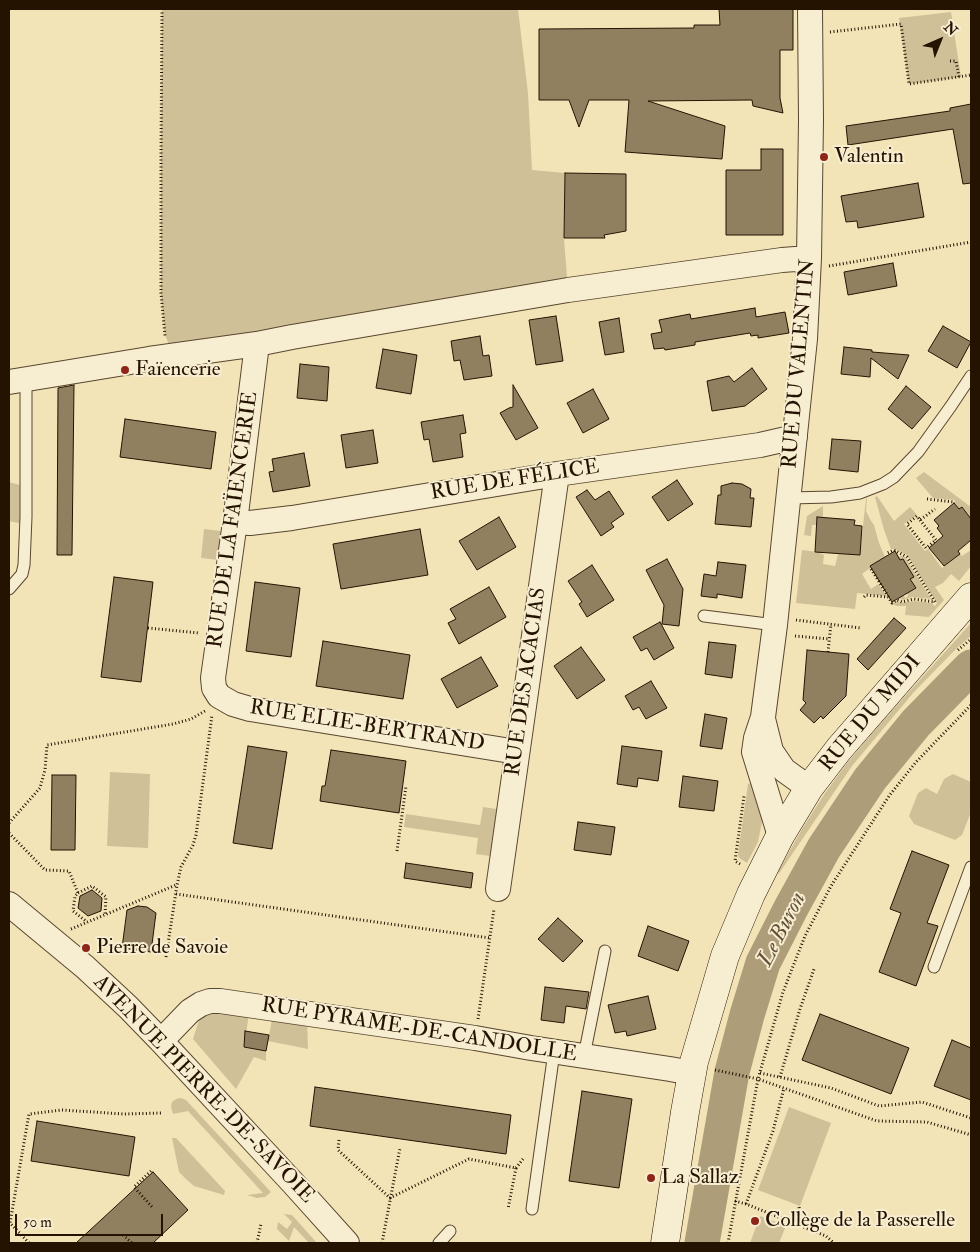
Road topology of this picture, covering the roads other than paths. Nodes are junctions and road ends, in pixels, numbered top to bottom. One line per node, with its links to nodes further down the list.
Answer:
1 (810, 9): 2 (street, RUE DU VALENTIN)
2 (816, 263): 3 (street); 6 (street, RUE DU VALENTIN)
3 (257, 344): 5 (street); 9 (street, RUE DE LA FAÏENCERIE)
4 (971, 376): 8 (lane)
5 (17, 381): 10 (lane)
6 (795, 438): 7 (street, RUE DE FÉLICE); 8 (street, RUE DU VALENTIN)
7 (557, 474): 9 (street, RUE DE FÉLICE); 16 (street, RUE DES ACACIAS)
8 (789, 498): 13 (street, RUE DU VALENTIN)
9 (235, 522): 14 (street, RUE DE LA FAÏENCERIE)
10 (9, 590)
11 (971, 597): 17 (main road, RUE DU MIDI)
12 (704, 616): 13 (lane)
13 (785, 627): 15 (street, RUE DU VALENTIN)
14 (219, 696): 16 (street, RUE ELIE-BERTRAND)
15 (763, 717): 17 (street, RUE DU VALENTIN); 18 (street, RUE DU VALENTIN)
16 (517, 752): 20 (street, RUE DES ACACIAS)
17 (809, 788): 18 (main road, RUE DU MIDI)
18 (780, 836): 27 (main road)
19 (971, 867): 23 (lane)
20 (498, 889)
21 (9, 904): 24 (street, AVENUE PIERRE-DE-SAVOIE)
22 (605, 951): 26 (lane)
23 (934, 967)
24 (161, 1041): 25 (street, RUE PYRAME-DE-CANDOLLE); 30 (street, AVENUE PIERRE-DE-SAVOIE)
25 (554, 1052): 26 (street, RUE PYRAME-DE-CANDOLLE); 28 (lane)
26 (584, 1056): 27 (street, RUE PYRAME-DE-CANDOLLE)
27 (707, 1071): 32 (main road)
28 (532, 1210)
29 (450, 1232): 31 (lane)
30 (347, 1243)
31 (439, 1243)
32 (665, 1243)

